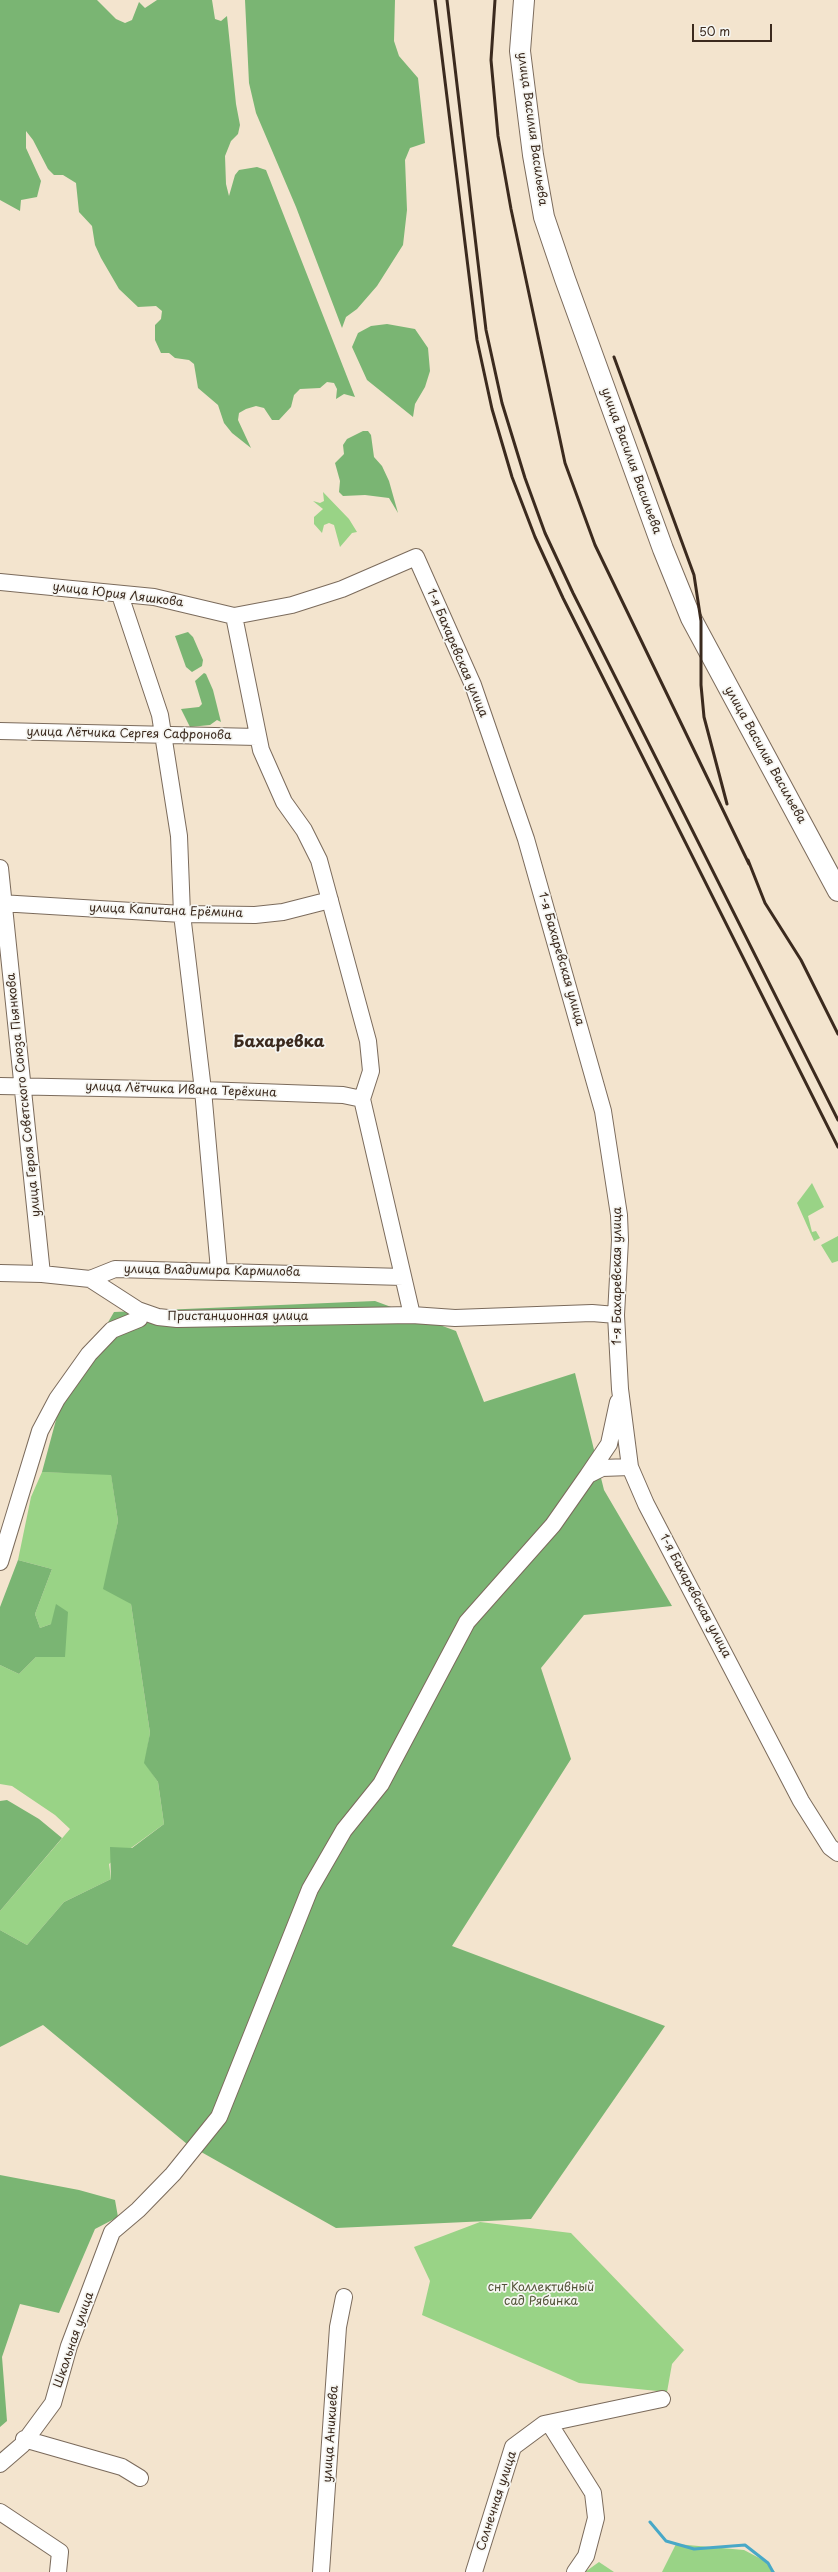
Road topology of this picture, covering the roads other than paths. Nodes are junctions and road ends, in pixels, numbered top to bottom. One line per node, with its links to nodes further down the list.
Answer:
1 (524, 0): 9 (main road, улица Василия Васильева)
2 (0, 582): 3 (street, улица Юрия Ляшкова)
3 (120, 595): 4 (street, улица Юрия Ляшкова); 6 (street)
4 (234, 616): 7 (street); 24 (street, 1-я Бахаревская улица)
5 (0, 731): 6 (street, улица Лётчика Сергея Сафронова)
6 (164, 735): 7 (street, улица Лётчика Сергея Сафронова); 12 (street)
7 (257, 736): 10 (street)
8 (0, 868): 11 (street, улица Героя Советского Союза Пьянкова)
9 (838, 891)
10 (330, 900): 12 (street, улица Капитана Ерёмина); 16 (street)
11 (2, 903): 12 (street, улица Капитана Ерёмина); 14 (street, улица Героя Советского Союза Пьянкова)
12 (182, 914): 15 (street)
13 (0, 1086): 14 (street, улица Лётчика Ивана Терёхина)
14 (23, 1086): 15 (street, улица Лётчика Ивана Терёхина); 19 (street, улица Героя Советского Союза Пьянкова)
15 (203, 1090): 16 (street, улица Лётчика Ивана Терёхина); 17 (street)
16 (362, 1099): 20 (street)
17 (219, 1270): 20 (street, улица Владимира Кармилова); 21 (street, улица Владимира Кармилова)
18 (0, 1273): 19 (street, улица Владимира Кармилова)
19 (42, 1274): 21 (street, улица Владимира Кармилова)
20 (402, 1277): 23 (street)
21 (90, 1279): 22 (street, Пристанционная улица)
22 (138, 1310): 23 (street, Пристанционная улица); 28 (street)
23 (412, 1315): 24 (street, Пристанционная улица)
24 (616, 1315): 25 (street, 1-я Бахаревская улица)
25 (620, 1389): 26 (street, 1-я Бахаревская улица); 27 (street, Школьная улица)
26 (630, 1467): 27 (street); 29 (street, 1-я Бахаревская улица)
27 (588, 1475): 33 (street, Школьная улица)
28 (0, 1562)
29 (838, 1854)
30 (344, 2297): 38 (street, улица Аникиева)
31 (662, 2399): 32 (street, Солнечная улица)
32 (549, 2423): 39 (street, Солнечная улица); 40 (street)
33 (24, 2439): 34 (street, Школьная улица); 35 (street)
34 (0, 2464)
35 (140, 2478)
36 (0, 2512): 37 (street)
37 (58, 2572)
38 (321, 2572)
39 (474, 2572)
40 (574, 2572)

